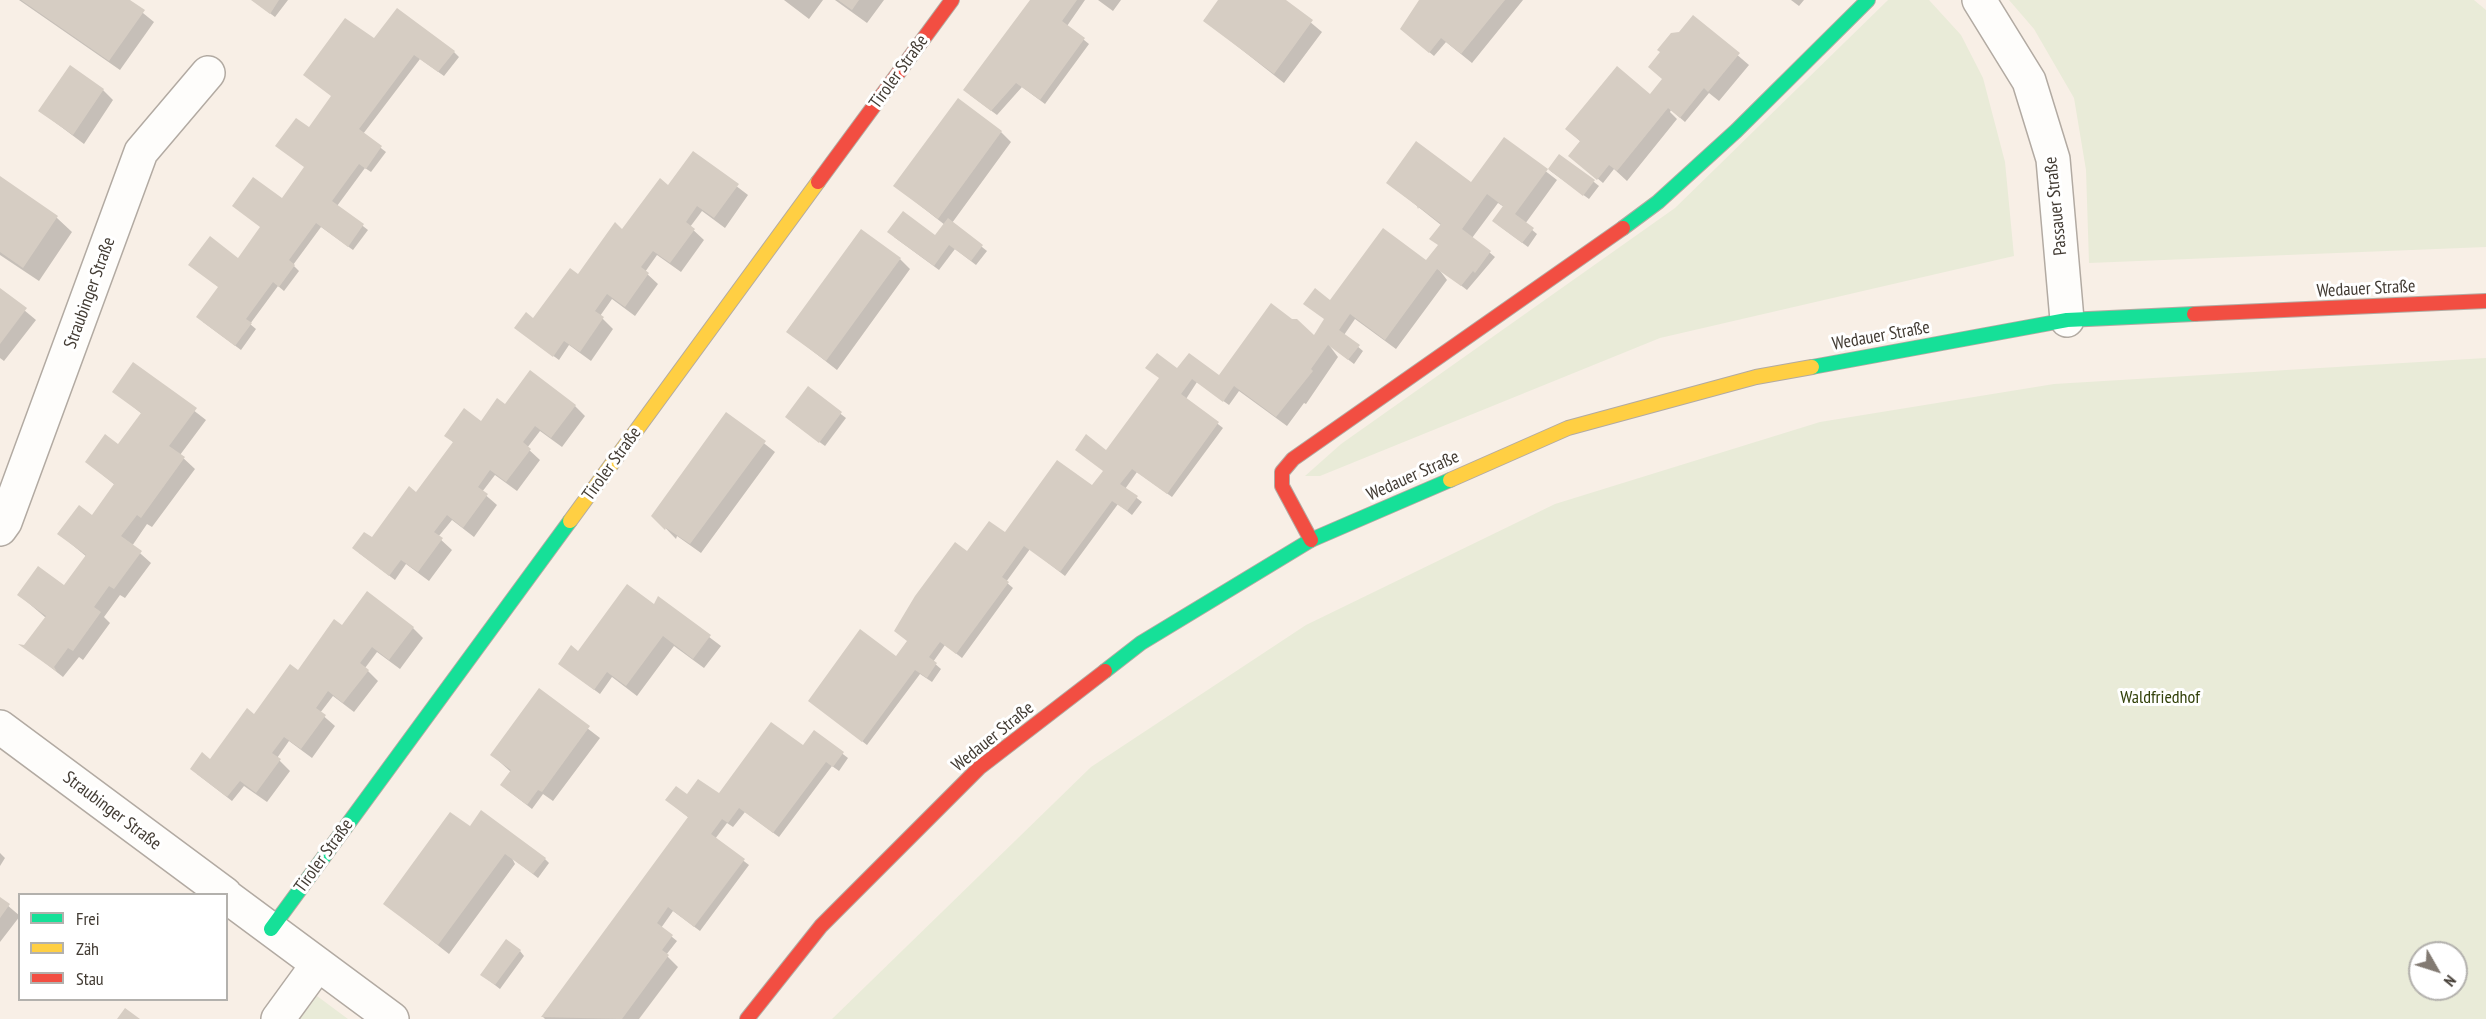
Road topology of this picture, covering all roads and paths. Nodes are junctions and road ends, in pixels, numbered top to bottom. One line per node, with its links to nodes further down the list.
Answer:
1 (952, 0): 12 (street, Tiroler Straße)
2 (1868, 0): 8 (street)
3 (1979, 0): 6 (street, Passauer Straße)
4 (208, 73): 7 (street, Straubinger Straße)
5 (2486, 301): 6 (street, Wedauer Straße)
6 (2067, 320): 8 (street, Wedauer Straße)
7 (0, 530)
8 (1311, 540): 16 (street, Wedauer Straße)
9 (0, 727): 10 (street, Straubinger Straße)
10 (223, 893)
11 (228, 897): 12 (street, Straubinger Straße)
12 (271, 929): 13 (street, Straubinger Straße)
13 (318, 964): 14 (street); 15 (street, Straubinger Straße)
14 (278, 1019)
15 (392, 1019)
16 (747, 1019)

